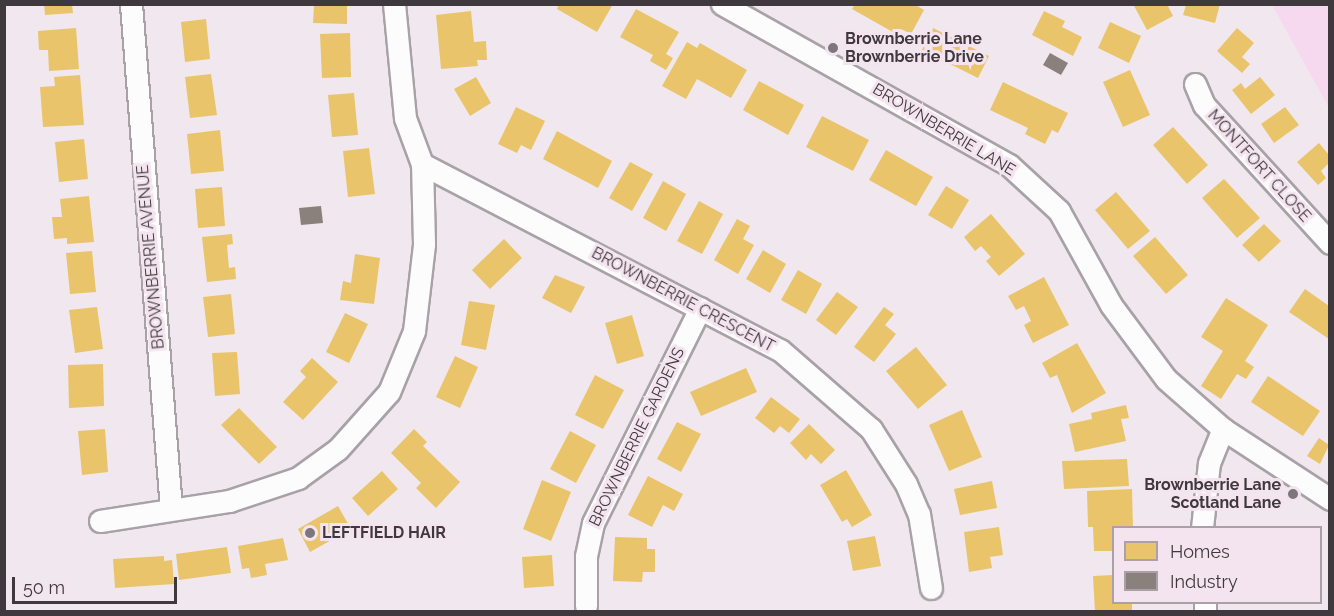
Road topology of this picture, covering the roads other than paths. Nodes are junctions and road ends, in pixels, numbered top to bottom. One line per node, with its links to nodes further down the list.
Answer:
1 (131, 4): 10 (street, BROWNBERRIE AVENUE)
2 (394, 4): 5 (street)
3 (722, 4): 8 (street, BROWNBERRIE LANE)
4 (1195, 84): 6 (street, MONTFORT CLOSE)
5 (422, 164): 7 (street, BROWNBERRIE CRESCENT); 10 (street)
6 (1329, 243)
7 (700, 308): 13 (street, BROWNBERRIE CRESCENT); 14 (street, BROWNBERRIE GARDENS)
8 (1223, 429): 9 (street, BROWNBERRIE LANE); 12 (street)
9 (1329, 500)
10 (171, 509): 11 (street)
11 (100, 520)
12 (1202, 526)
13 (931, 588)
14 (586, 606)

